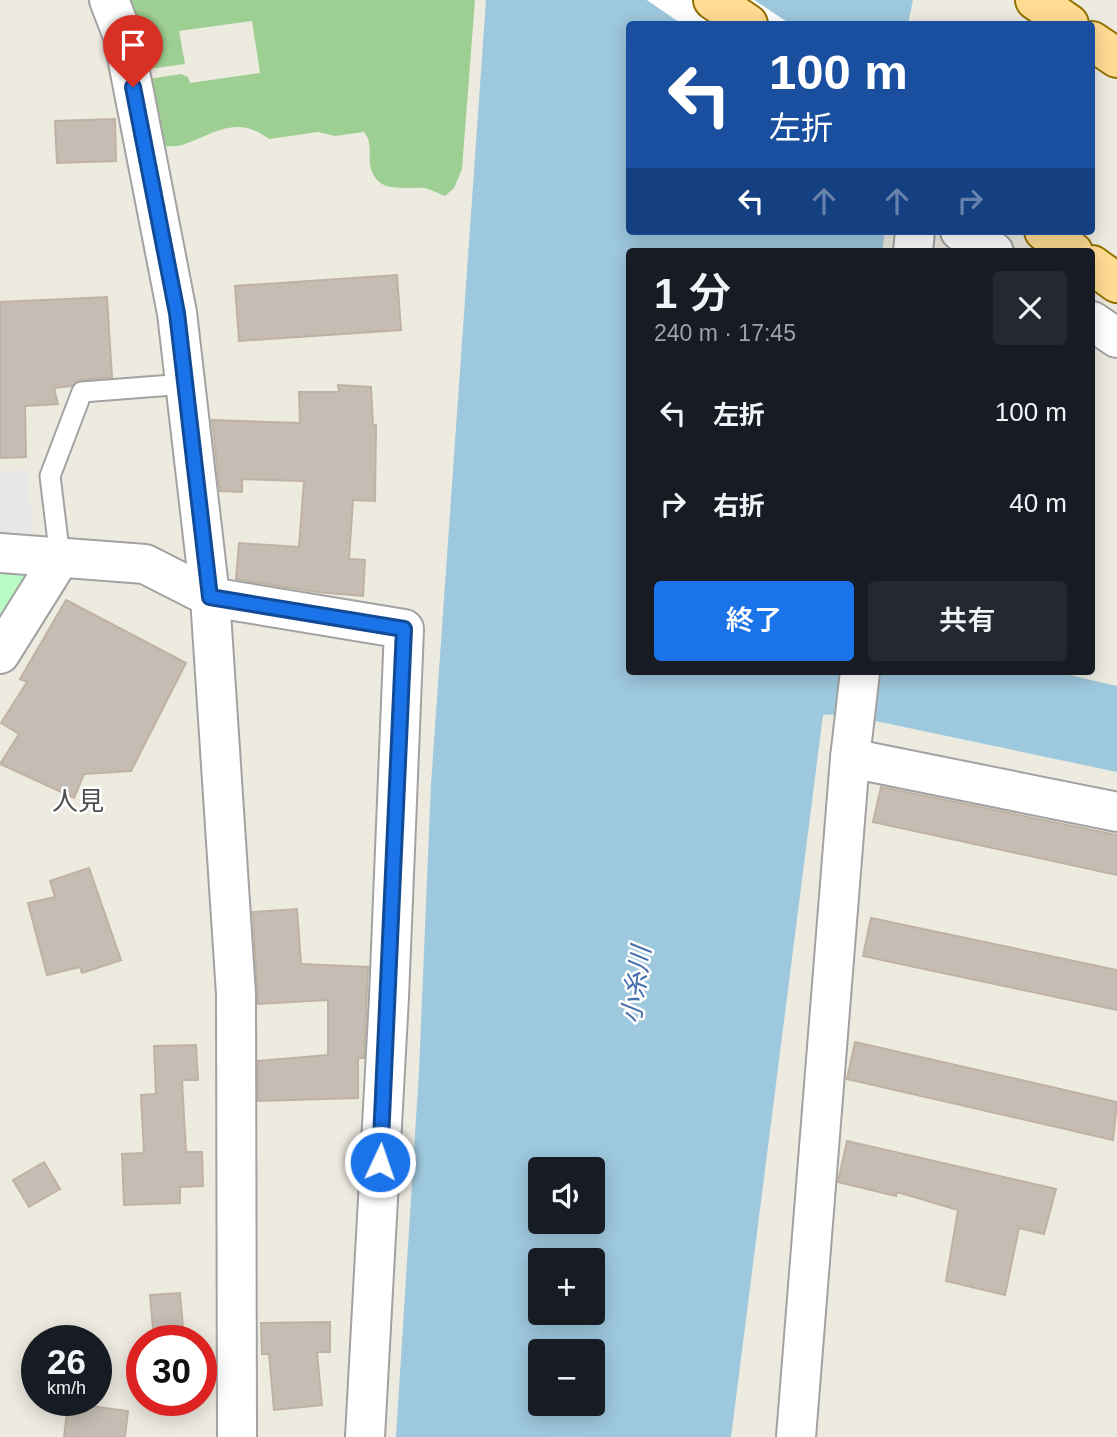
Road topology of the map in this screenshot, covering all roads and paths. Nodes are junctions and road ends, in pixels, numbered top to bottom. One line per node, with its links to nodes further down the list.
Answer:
1 (109, 0): 16 (street)
2 (713, 0): 4 (main road)
3 (1035, 0): 5 (main road)
4 (744, 21)
5 (1065, 21)
6 (1095, 42): 7 (main road)
7 (1117, 58)
8 (966, 235): 10 (street)
9 (1050, 235): 11 (main road)
10 (988, 248)
11 (1067, 248)
12 (1095, 267): 13 (main road)
13 (1117, 283)
14 (1095, 323): 15 (street)
15 (1117, 338)
16 (185, 384): 18 (lane); 19 (street)
17 (0, 553): 18 (street)
18 (60, 558): 19 (street); 20 (street)
19 (210, 597): 24 (street); 25 (street)
20 (0, 654)
21 (860, 675): 22 (street)
22 (851, 745): 23 (street); 26 (street)
23 (1117, 812)
24 (237, 1437)
25 (365, 1437)
26 (796, 1437)

